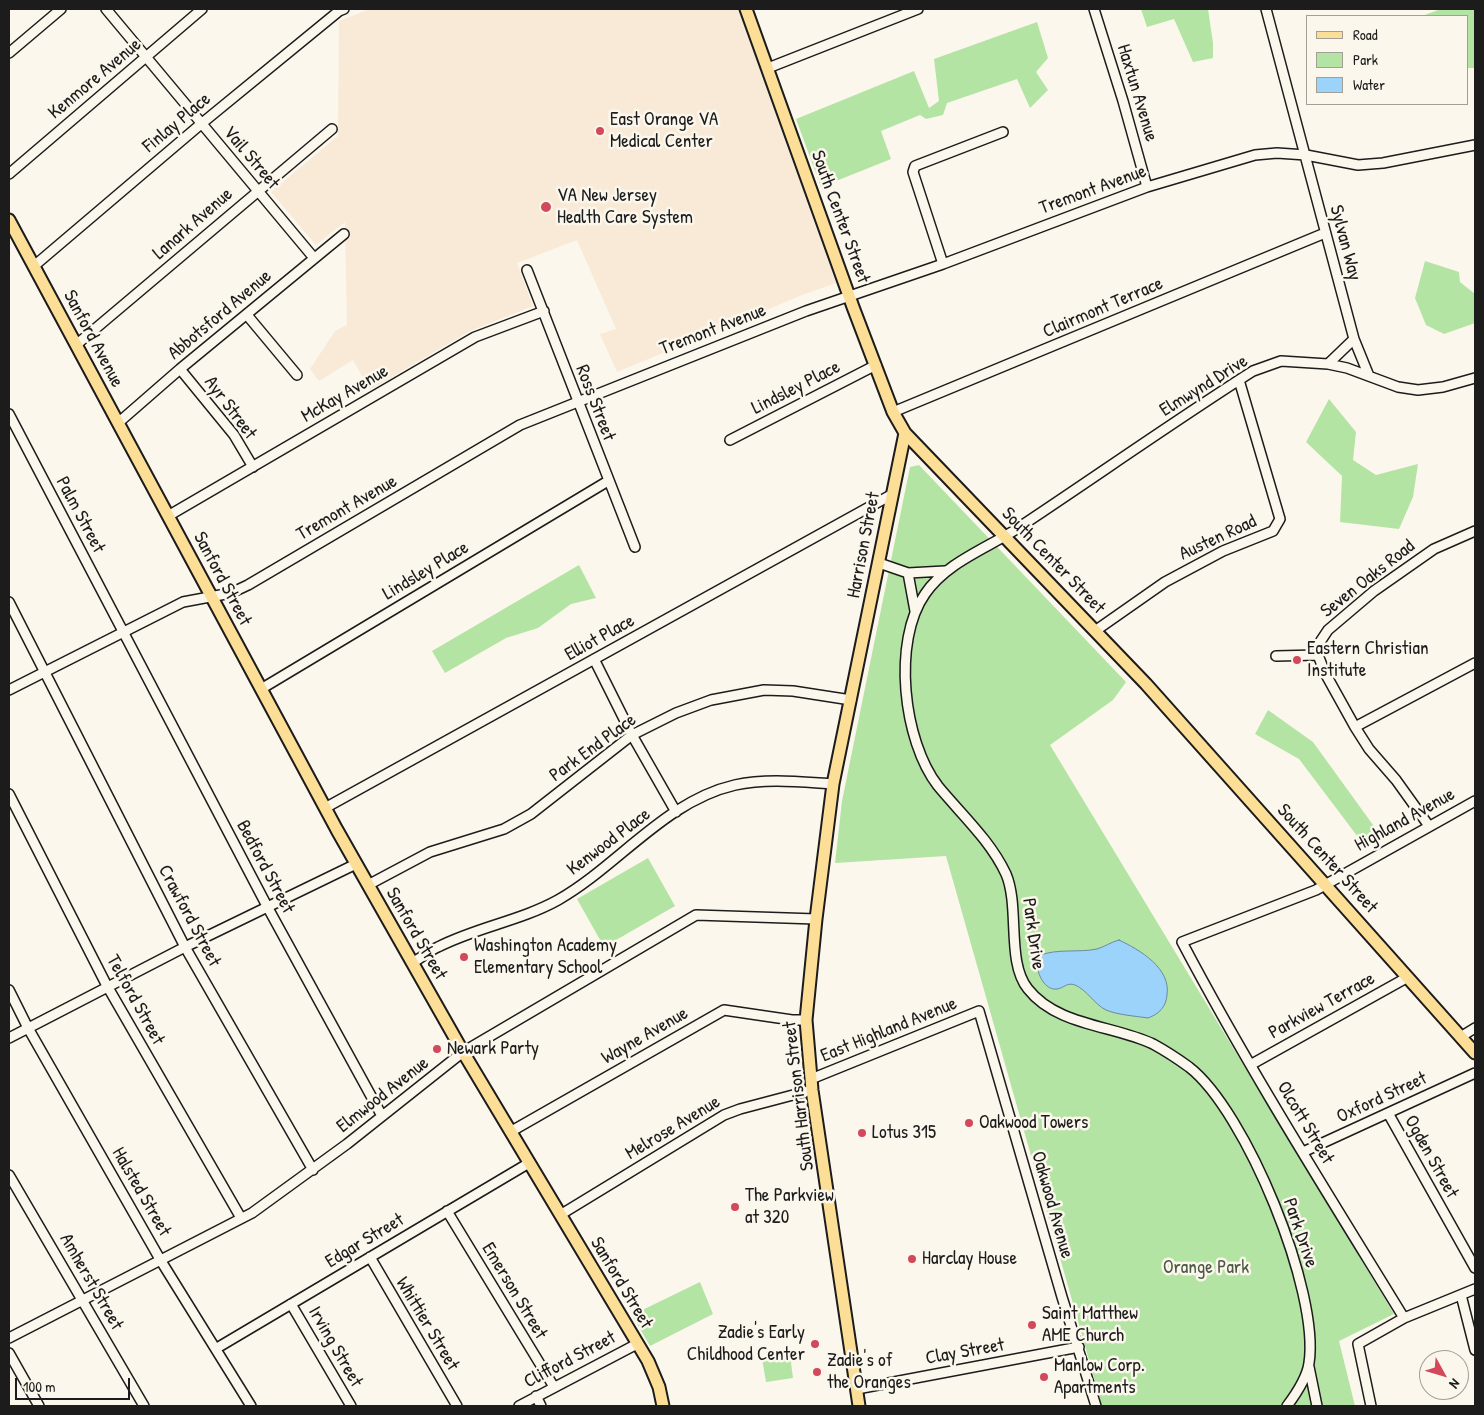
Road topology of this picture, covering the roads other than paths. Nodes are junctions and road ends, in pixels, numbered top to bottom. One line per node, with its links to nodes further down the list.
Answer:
1 (61, 9): 9 (street)
2 (106, 9): 10 (street, Vail Street)
3 (202, 9): 10 (street, Kenmore Avenue)
4 (344, 9): 12 (street, Finlay Place)
5 (746, 9): 11 (main road, South Center Street)
6 (918, 9): 11 (street)
7 (1094, 9): 18 (street, Haxtun Avenue)
8 (1266, 9): 16 (street, Sylvan Way)
9 (9, 52)
10 (147, 56): 12 (street, Vail Street); 17 (street, Kenmore Avenue)
11 (768, 68): 27 (main road, South Center Street)
12 (201, 124): 19 (street, Vail Street); 25 (street, Finlay Place)
13 (332, 129): 19 (street, Lanark Avenue)
14 (1003, 132): 24 (street)
15 (1475, 145): 16 (street, Tremont Avenue)
16 (1306, 155): 18 (street, Tremont Avenue); 21 (street, Sylvan Way)
17 (9, 174)
18 (1147, 187): 24 (street, Tremont Avenue)
19 (256, 191): 23 (street, Vail Street); 31 (street, Lanark Avenue)
20 (9, 220): 25 (main road, Sanford Avenue)
21 (1325, 233): 30 (street, Sylvan Way); 40 (street, Clairmont Terrace)
22 (344, 234): 23 (street, Abbotsford Avenue)
23 (314, 258): 29 (street, Abbotsford Avenue)
24 (942, 264): 27 (street, Tremont Avenue)
25 (34, 266): 31 (main road, Sanford Avenue)
26 (527, 270): 28 (street, Ross Street)
27 (850, 295): 33 (main road, South Center Street); 39 (street, Tremont Avenue)
28 (544, 311): 39 (street, Ross Street); 45 (street, McKay Avenue)
29 (247, 315): 34 (street, Abbotsford Avenue); 35 (street)
30 (1354, 340): 32 (street); 36 (street, Sylvan Way)
31 (76, 345): 42 (main road, Sanford Avenue)
32 (1328, 364): 36 (street, Elmwynd Drive); 38 (street, Elmwynd Drive)
33 (876, 365): 40 (main road, South Center Street); 44 (street, Lindsley Place)
34 (180, 369): 42 (street, Abbotsford Avenue); 45 (street, Ayr Street)
35 (297, 375)
36 (1370, 376): 37 (street, Elmwynd Drive)
37 (1475, 378)
38 (1239, 380): 51 (street, Elmwynd Drive); 59 (street, Austen Road)
39 (576, 401): 47 (street, Ross Street); 56 (street, Tremont Avenue)
40 (893, 412): 43 (main road, South Center Street)
41 (9, 414): 60 (street, Palm Street)
42 (118, 423): 46 (main road, Sanford Avenue)
43 (905, 433): 48 (main road, Harrison Street); 51 (main road, South Center Street)
44 (730, 440)
45 (253, 467): 49 (street, McKay Avenue)
46 (146, 474): 49 (main road, Sanford Street)
47 (608, 481): 52 (street, Ross Street); 67 (street, Lindsley Place)
48 (891, 496): 53 (main road, Harrison Street); 63 (street, Elliot Place)
49 (168, 516): 56 (main road, Sanford Street)
50 (1475, 532): 62 (street, Seven Oaks Road)
51 (1005, 536): 54 (street, Park Drive); 59 (main road, South Center Street)
52 (635, 547)
53 (879, 563): 55 (street); 65 (main road, Harrison Street)
54 (945, 572): 55 (street); 58 (street, Park Drive)
55 (908, 573): 58 (street)
56 (212, 597): 60 (street, Tremont Avenue); 67 (main road, Sanford Street)
57 (9, 602): 66 (street, Crawford Street)
58 (915, 611): 123 (street, Park Drive)
59 (1095, 631): 79 (main road, South Center Street)
60 (123, 632): 66 (street, Tremont Avenue); 81 (street, Bedford Street)
61 (1276, 656): 62 (street)
62 (1318, 656): 70 (street)
63 (594, 659): 71 (street); 75 (street, Elliot Place)
64 (1475, 663): 70 (street)
65 (858, 664): 69 (main road, South Harrison Street)
66 (45, 672): 68 (street, Tremont Avenue); 83 (street, Crawford Street)
67 (261, 689): 75 (main road, Sanford Street)
68 (9, 690)
69 (851, 700): 71 (street, Park End Place); 72 (main road, South Harrison Street)
70 (1355, 727): 77 (street)
71 (632, 735): 76 (street); 80 (street, Park End Place)
72 (833, 784): 76 (street, Kenwood Place); 82 (main road, South Harrison Street)
73 (9, 794): 86 (street, Telford Street)
74 (1475, 801): 77 (street, Highland Avenue)
75 (324, 808): 78 (main road, Sanford Street)
76 (676, 812): 84 (street, Kenwood Place)
77 (1429, 826): 79 (street, Highland Avenue)
78 (356, 864): 80 (main road, Sanford Street); 81 (street)
79 (1326, 884): 85 (main road, South Center Street); 96 (street, Olcott Street)
80 (368, 885): 84 (main road, Sanford Street)
81 (268, 908): 83 (street); 100 (street, Bedford Street)
82 (816, 919): 89 (main road, South Harrison Street); 94 (street, Elmwood Avenue)
83 (185, 947): 86 (street); 104 (street, Crawford Street)
84 (412, 963): 94 (main road, Sanford Street)
85 (1408, 977): 92 (main road, South Center Street); 96 (street, Parkview Terrace)
86 (108, 986): 90 (street); 108 (street, Telford Street)
87 (9, 990): 90 (street, Halsted Street)
88 (979, 1011): 98 (street, East Highland Avenue); 119 (street, Oakwood Avenue)
89 (806, 1020): 98 (main road, South Harrison Street); 101 (street, Wayne Avenue)
90 (28, 1028): 93 (street); 110 (street, Halsted Street)
91 (1475, 1028): 92 (street)
92 (1462, 1036): 95 (main road, South Center Street)
93 (9, 1038)
94 (463, 1052): 100 (street, Elmwood Avenue); 101 (main road, Sanford Street)
95 (1475, 1053)
96 (1252, 1064): 102 (street, Olcott Street)
97 (1475, 1073): 99 (street, Oxford Street)
98 (812, 1084): 107 (street, Melrose Avenue); 125 (main road, South Harrison Street)
99 (1388, 1113): 102 (street, Oxford Street); 111 (street, Ogden Street)
100 (382, 1116): 104 (street, Elmwood Avenue)
101 (510, 1132): 103 (main road, Sanford Street)
102 (1303, 1152): 116 (street, Olcott Street)
103 (529, 1163): 106 (street, Edgar Street); 107 (main road, Sanford Street)
104 (312, 1170): 108 (street, Elmwood Avenue)
105 (9, 1175): 114 (street, Amherst Street)
106 (447, 1212): 109 (street, Edgar Street); 124 (street, Emerson Street)
107 (560, 1215): 118 (main road, Sanford Street)
108 (241, 1218): 110 (street, Elmwood Avenue)
109 (370, 1258): 115 (street, Edgar Street); 131 (street, Whittier Street)
110 (161, 1261): 114 (street, Elmwood Avenue); 120 (street, Halsted Street)
111 (1475, 1268)
112 (1475, 1289): 113 (street)
113 (1461, 1295): 116 (street); 121 (street)
114 (83, 1300): 117 (street, Elmwood Avenue); 128 (street, Amherst Street)
115 (291, 1304): 120 (street, Edgar Street); 130 (street, Irving Street)
116 (1404, 1318): 139 (street)
117 (9, 1338)
118 (637, 1344): 124 (street, Clifford Street); 134 (main road, Sanford Street)
119 (1079, 1347): 125 (street, Clay Street); 136 (street, Oakwood Avenue)
120 (217, 1348): 129 (street, Halsted Street)
121 (1475, 1350)
122 (9, 1352): 127 (street)
123 (1309, 1367): 137 (street, Park Drive); 138 (street, Park Drive)
124 (554, 1387): 126 (street, Clifford Street)
125 (857, 1389): 135 (main road, South Harrison Street)
126 (536, 1396): 132 (street, Clifford Street); 133 (street)
127 (39, 1406)
128 (144, 1406)
129 (251, 1406)
130 (351, 1406)
131 (457, 1406)
132 (519, 1406)
133 (541, 1406)
134 (663, 1406)
135 (859, 1406)
136 (1096, 1406)
137 (1287, 1406)
138 (1317, 1406)
139 (1371, 1406)

